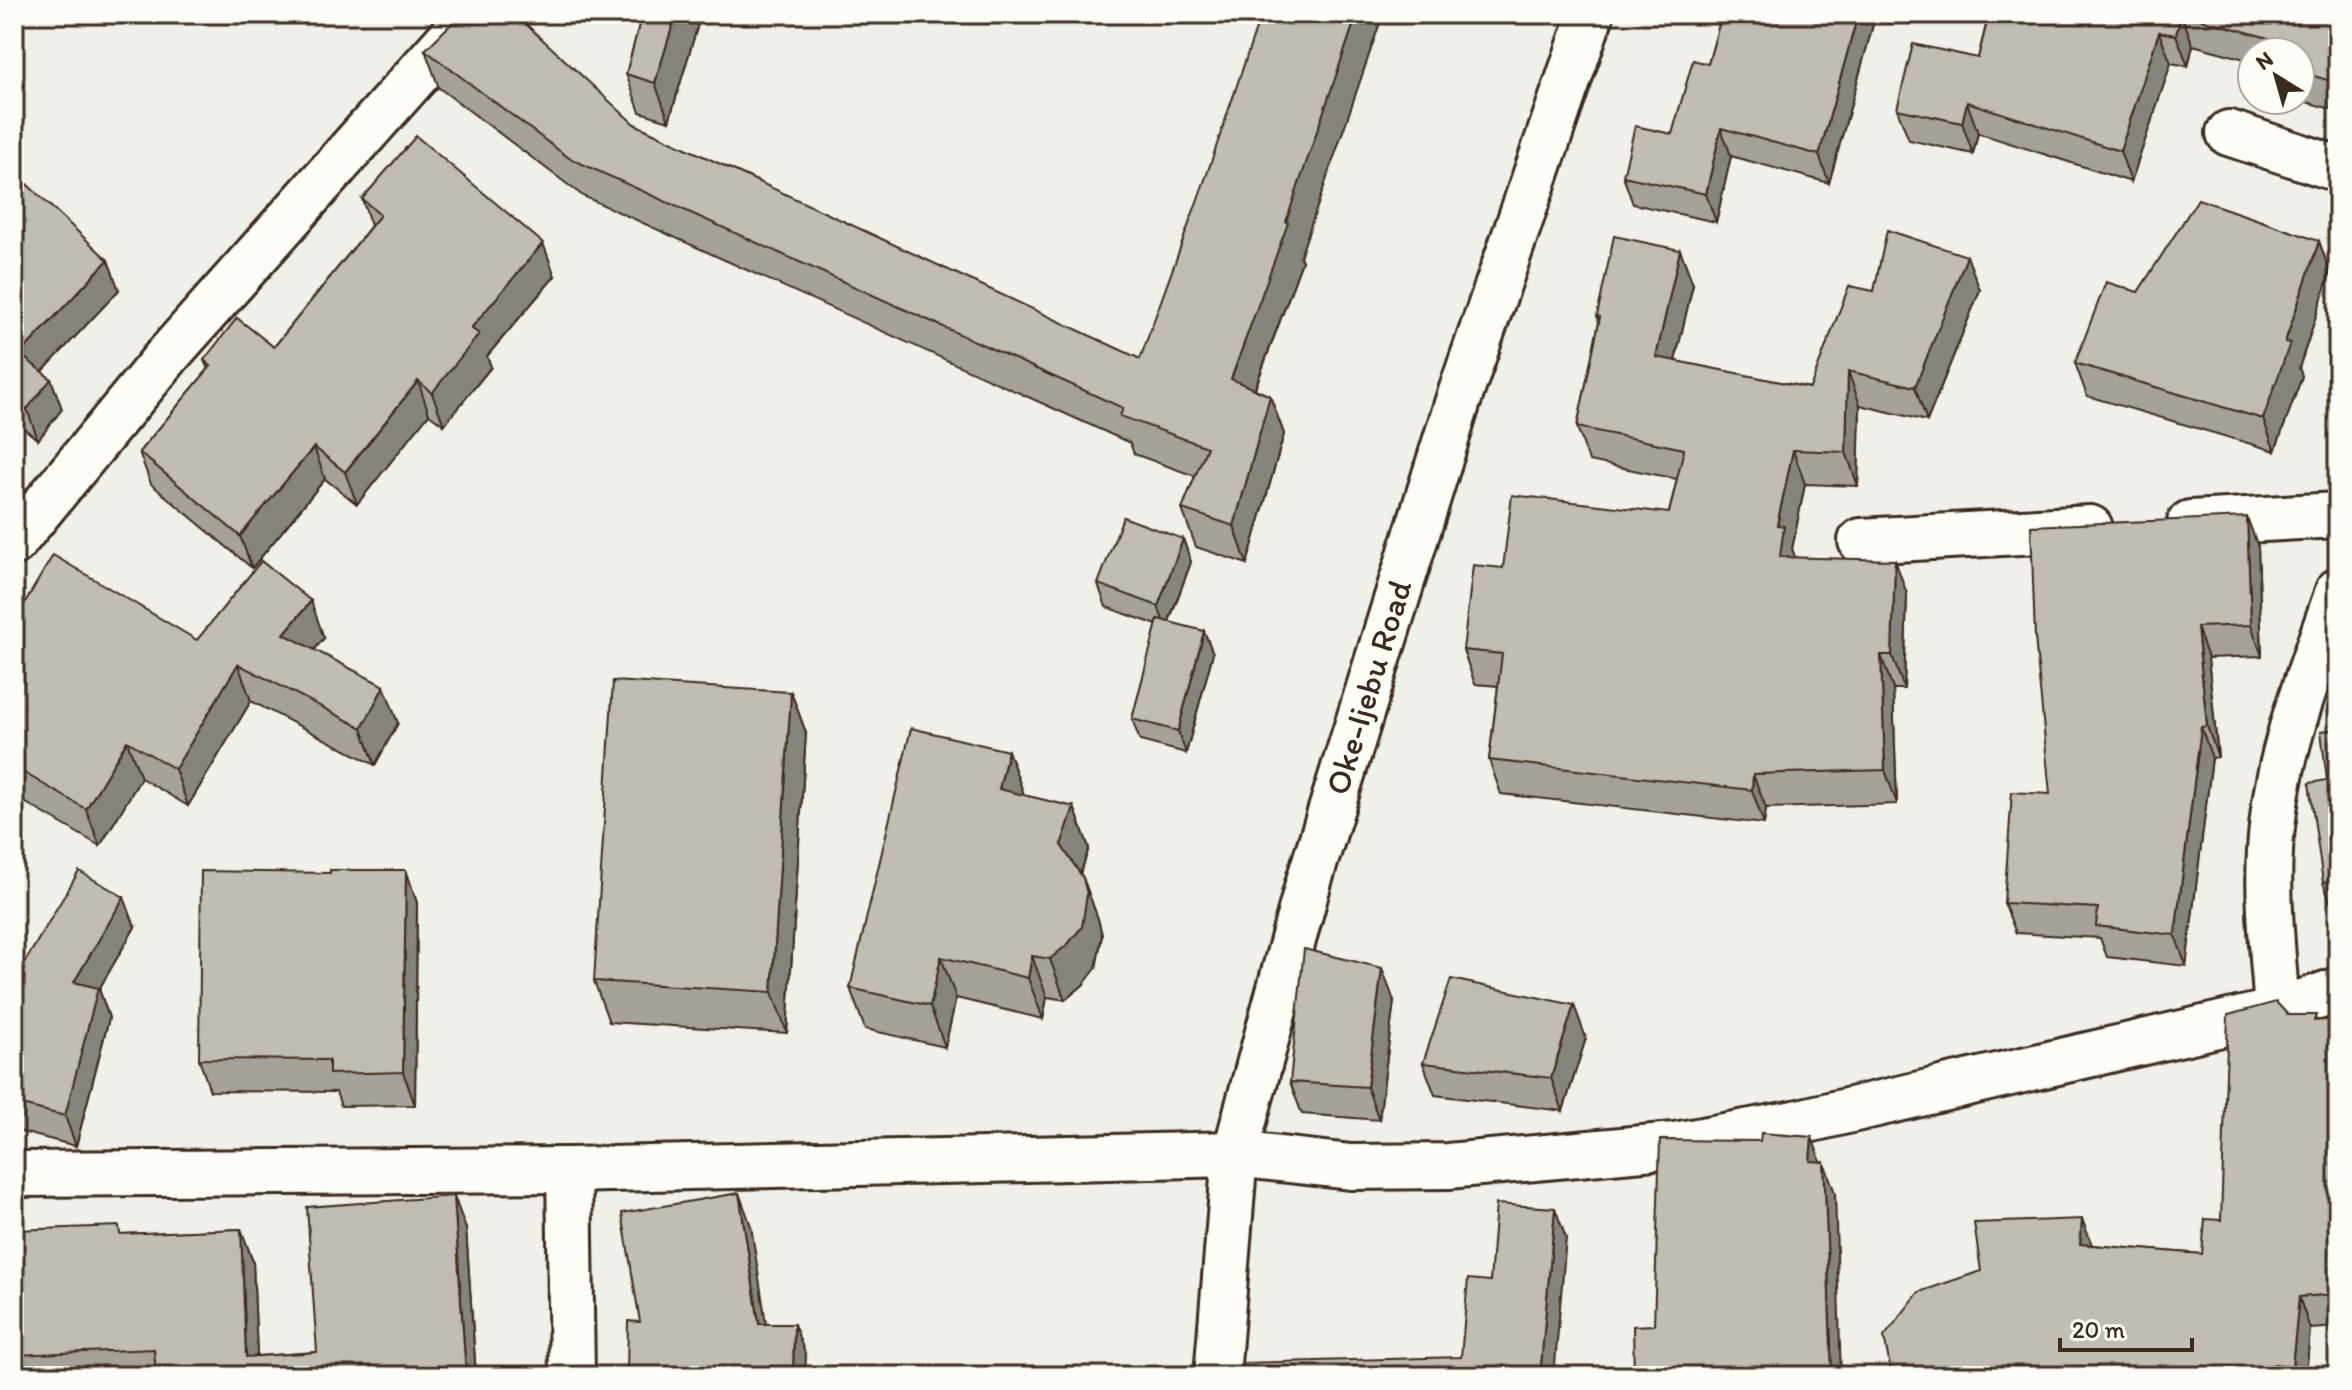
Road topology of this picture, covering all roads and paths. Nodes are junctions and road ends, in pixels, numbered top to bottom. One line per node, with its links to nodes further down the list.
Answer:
1 (471, 14): 7 (street)
2 (1591, 14): 11 (street, Oke-Ijebu Road)
3 (2229, 133): 4 (street)
4 (2338, 169)
5 (2338, 515): 6 (street)
6 (1861, 541)
7 (14, 542)
8 (2338, 591): 10 (street)
9 (2338, 990): 10 (street)
10 (2277, 1011): 11 (street)
11 (1235, 1154): 12 (street); 15 (street, Oke-Ijebu Road)
12 (569, 1170): 13 (street); 14 (street)
13 (14, 1174)
14 (572, 1376)
15 (1217, 1376)

